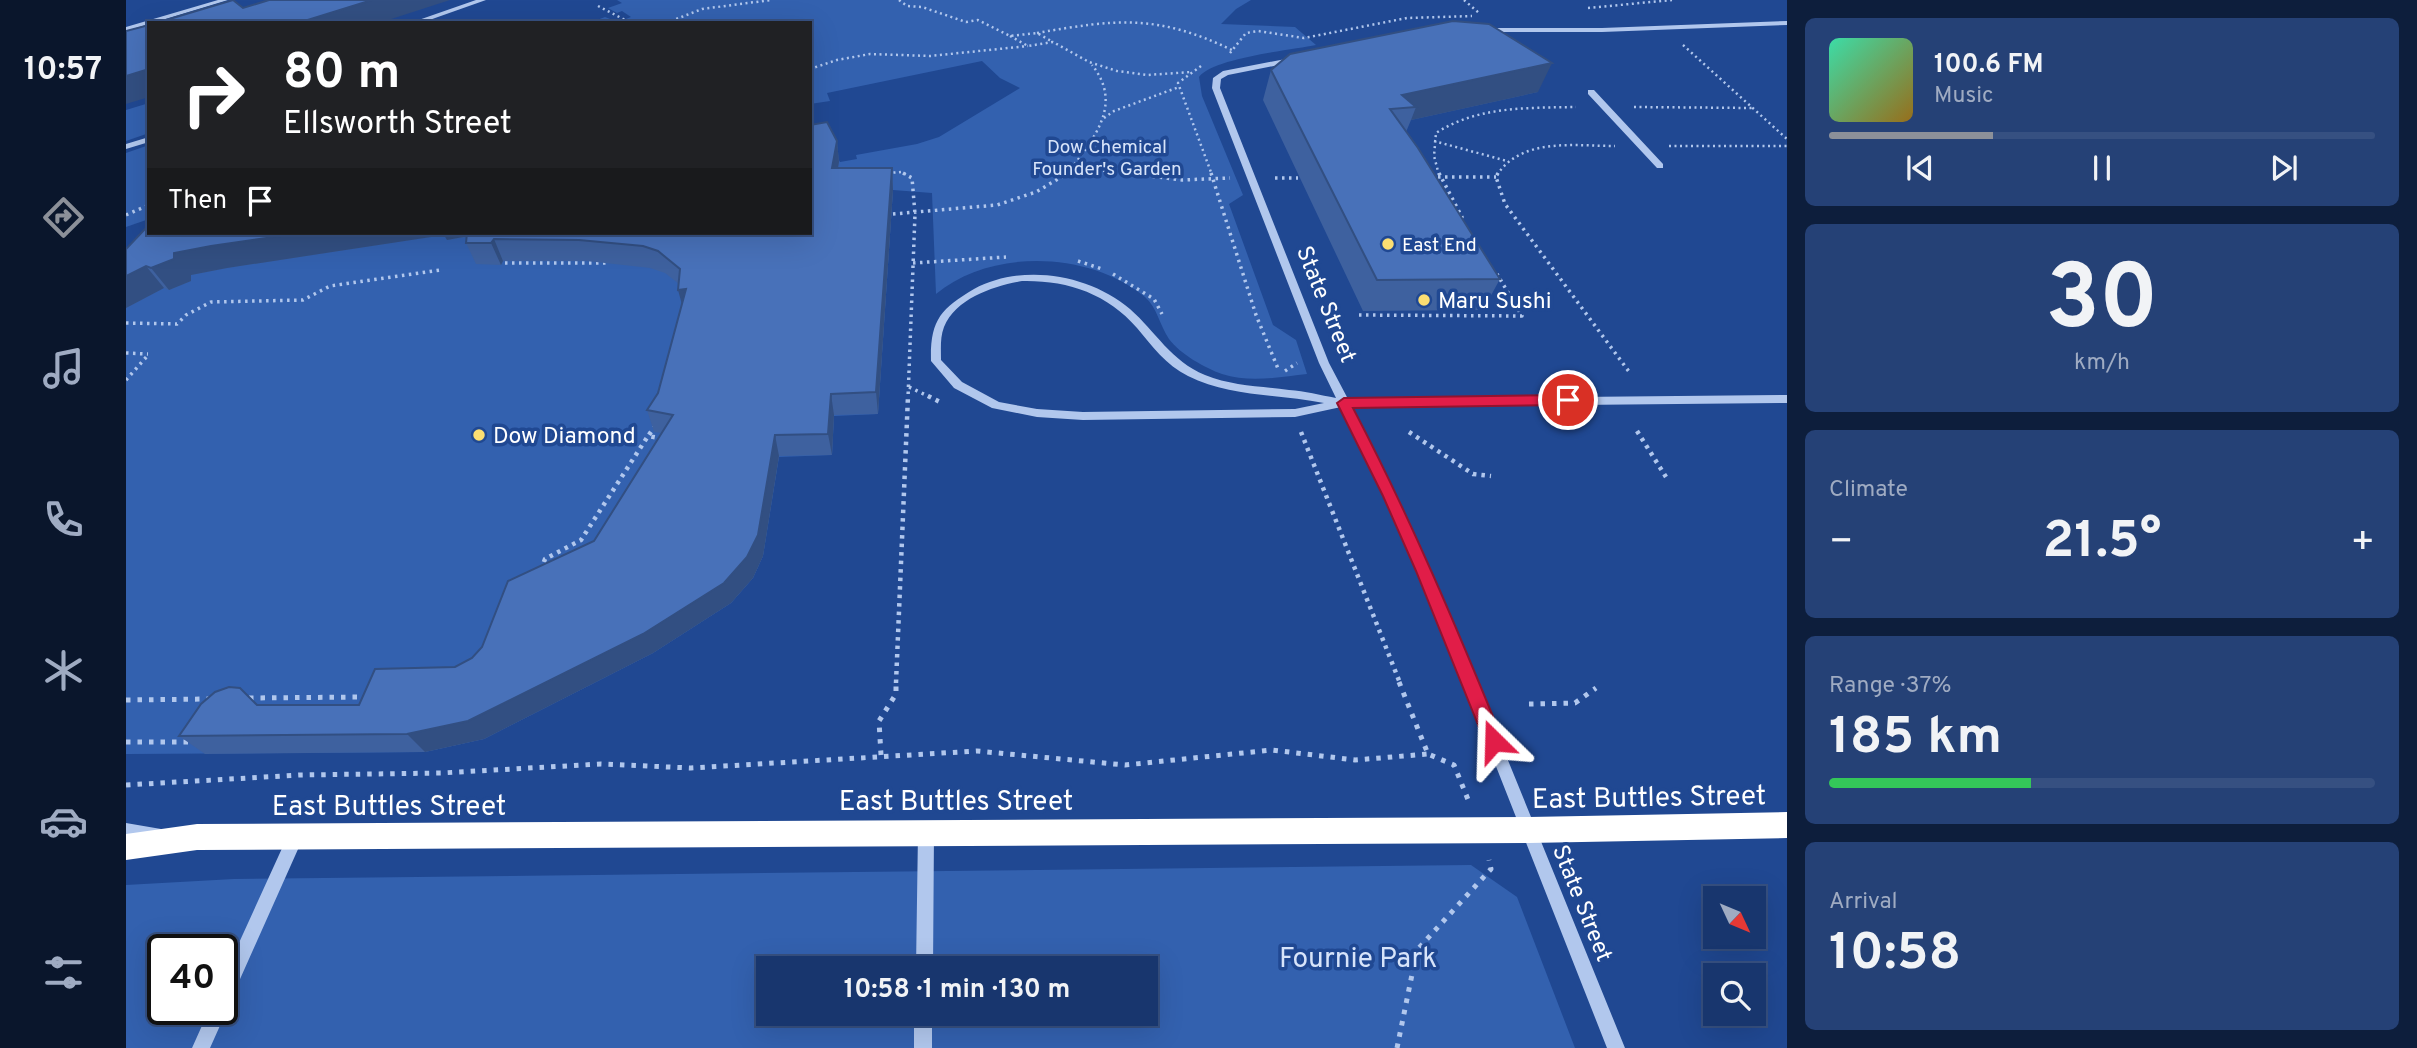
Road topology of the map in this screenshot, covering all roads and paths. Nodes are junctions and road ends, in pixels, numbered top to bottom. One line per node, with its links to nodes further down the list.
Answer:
1 (225, 0): 8 (street)
2 (483, 0): 9 (street)
3 (771, 0): 11 (path)
4 (899, 0): 17 (path)
5 (1464, 0): 7 (path)
6 (598, 6): 10 (path)
7 (1476, 10)
8 (153, 21)
9 (419, 21)
10 (627, 21)
11 (671, 21)
12 (147, 23): 14 (street)
13 (1787, 23): 15 (street)
14 (126, 29)
15 (1474, 31)
16 (1037, 33): 17 (path); 19 (path); 21 (path)
17 (1010, 36): 20 (path)
18 (1677, 40): 30 (path)
19 (1053, 42): 20 (path); 23 (path)
20 (1028, 46): 24 (path)
21 (1232, 50)
22 (1306, 57): 26 (street)
23 (1089, 62): 25 (path); 31 (path)
24 (812, 68)
25 (1191, 72)
26 (1217, 78): 65 (street, State Street)
27 (1180, 87): 31 (path)
28 (1591, 92): 29 (street)
29 (1604, 107): 30 (path); 34 (path); 35 (street)
30 (1752, 108): 32 (path)
31 (1103, 118): 41 (path)
32 (1787, 139)
33 (147, 140): 37 (street)
34 (1434, 141): 38 (path); 42 (path)
35 (1642, 146): 36 (path); 38 (path); 39 (street)
36 (1787, 146)
37 (126, 147)
38 (1508, 161): 43 (path)
39 (1660, 166)
40 (880, 173): 50 (path)
41 (1068, 173): 44 (path); 50 (path)
42 (1438, 177): 43 (path); 47 (path); 52 (path)
43 (1496, 177): 62 (path)
44 (1231, 178)
45 (1272, 178): 46 (path)
46 (1298, 178)
47 (1428, 178)
48 (147, 206): 51 (path)
49 (893, 214): 50 (path)
50 (915, 214): 85 (path)
51 (126, 215)
52 (1453, 225)
53 (504, 253): 54 (path)
54 (499, 263)
55 (505, 263): 56 (path)
56 (616, 263)
57 (1494, 269): 59 (path)
58 (440, 270): 60 (path)
59 (1359, 315)
60 (126, 323)
61 (126, 353): 63 (path)
62 (1630, 373)
63 (126, 380)
64 (1787, 399): 65 (street)
65 (1344, 403): 65 (street); 88 (street, State Street)
66 (662, 416): 67 (path)
67 (653, 429): 69 (path); 71 (path)
68 (1637, 431): 74 (path)
69 (665, 432)
70 (1409, 432): 73 (path)
71 (648, 436): 72 (path); 75 (path)
72 (671, 441)
73 (1491, 476)
74 (1666, 477)
75 (541, 572)
76 (1596, 688): 81 (path)
77 (247, 698): 78 (path)
78 (369, 698)
79 (126, 699): 80 (path)
80 (220, 699)
81 (1529, 704)
82 (126, 742): 83 (path)
83 (200, 742)
84 (1428, 754): 85 (path)
85 (881, 755): 86 (path)
86 (126, 785)
87 (1787, 825): 88 (highway, East Buttles Street)
88 (1530, 830): 90 (highway, East Buttles Street); 100 (street, State Street)
89 (126, 831): 91 (street, East Buttles Street)
90 (926, 832): 92 (highway, East Buttles Street); 94 (street)
91 (197, 837): 92 (highway, East Buttles Street); 93 (highway)
92 (295, 838): 95 (street)
93 (126, 847)
94 (924, 956)
95 (238, 964)
96 (211, 1025): 98 (street)
97 (923, 1026): 99 (street)
98 (201, 1048)
99 (923, 1048)
100 (1616, 1048)

